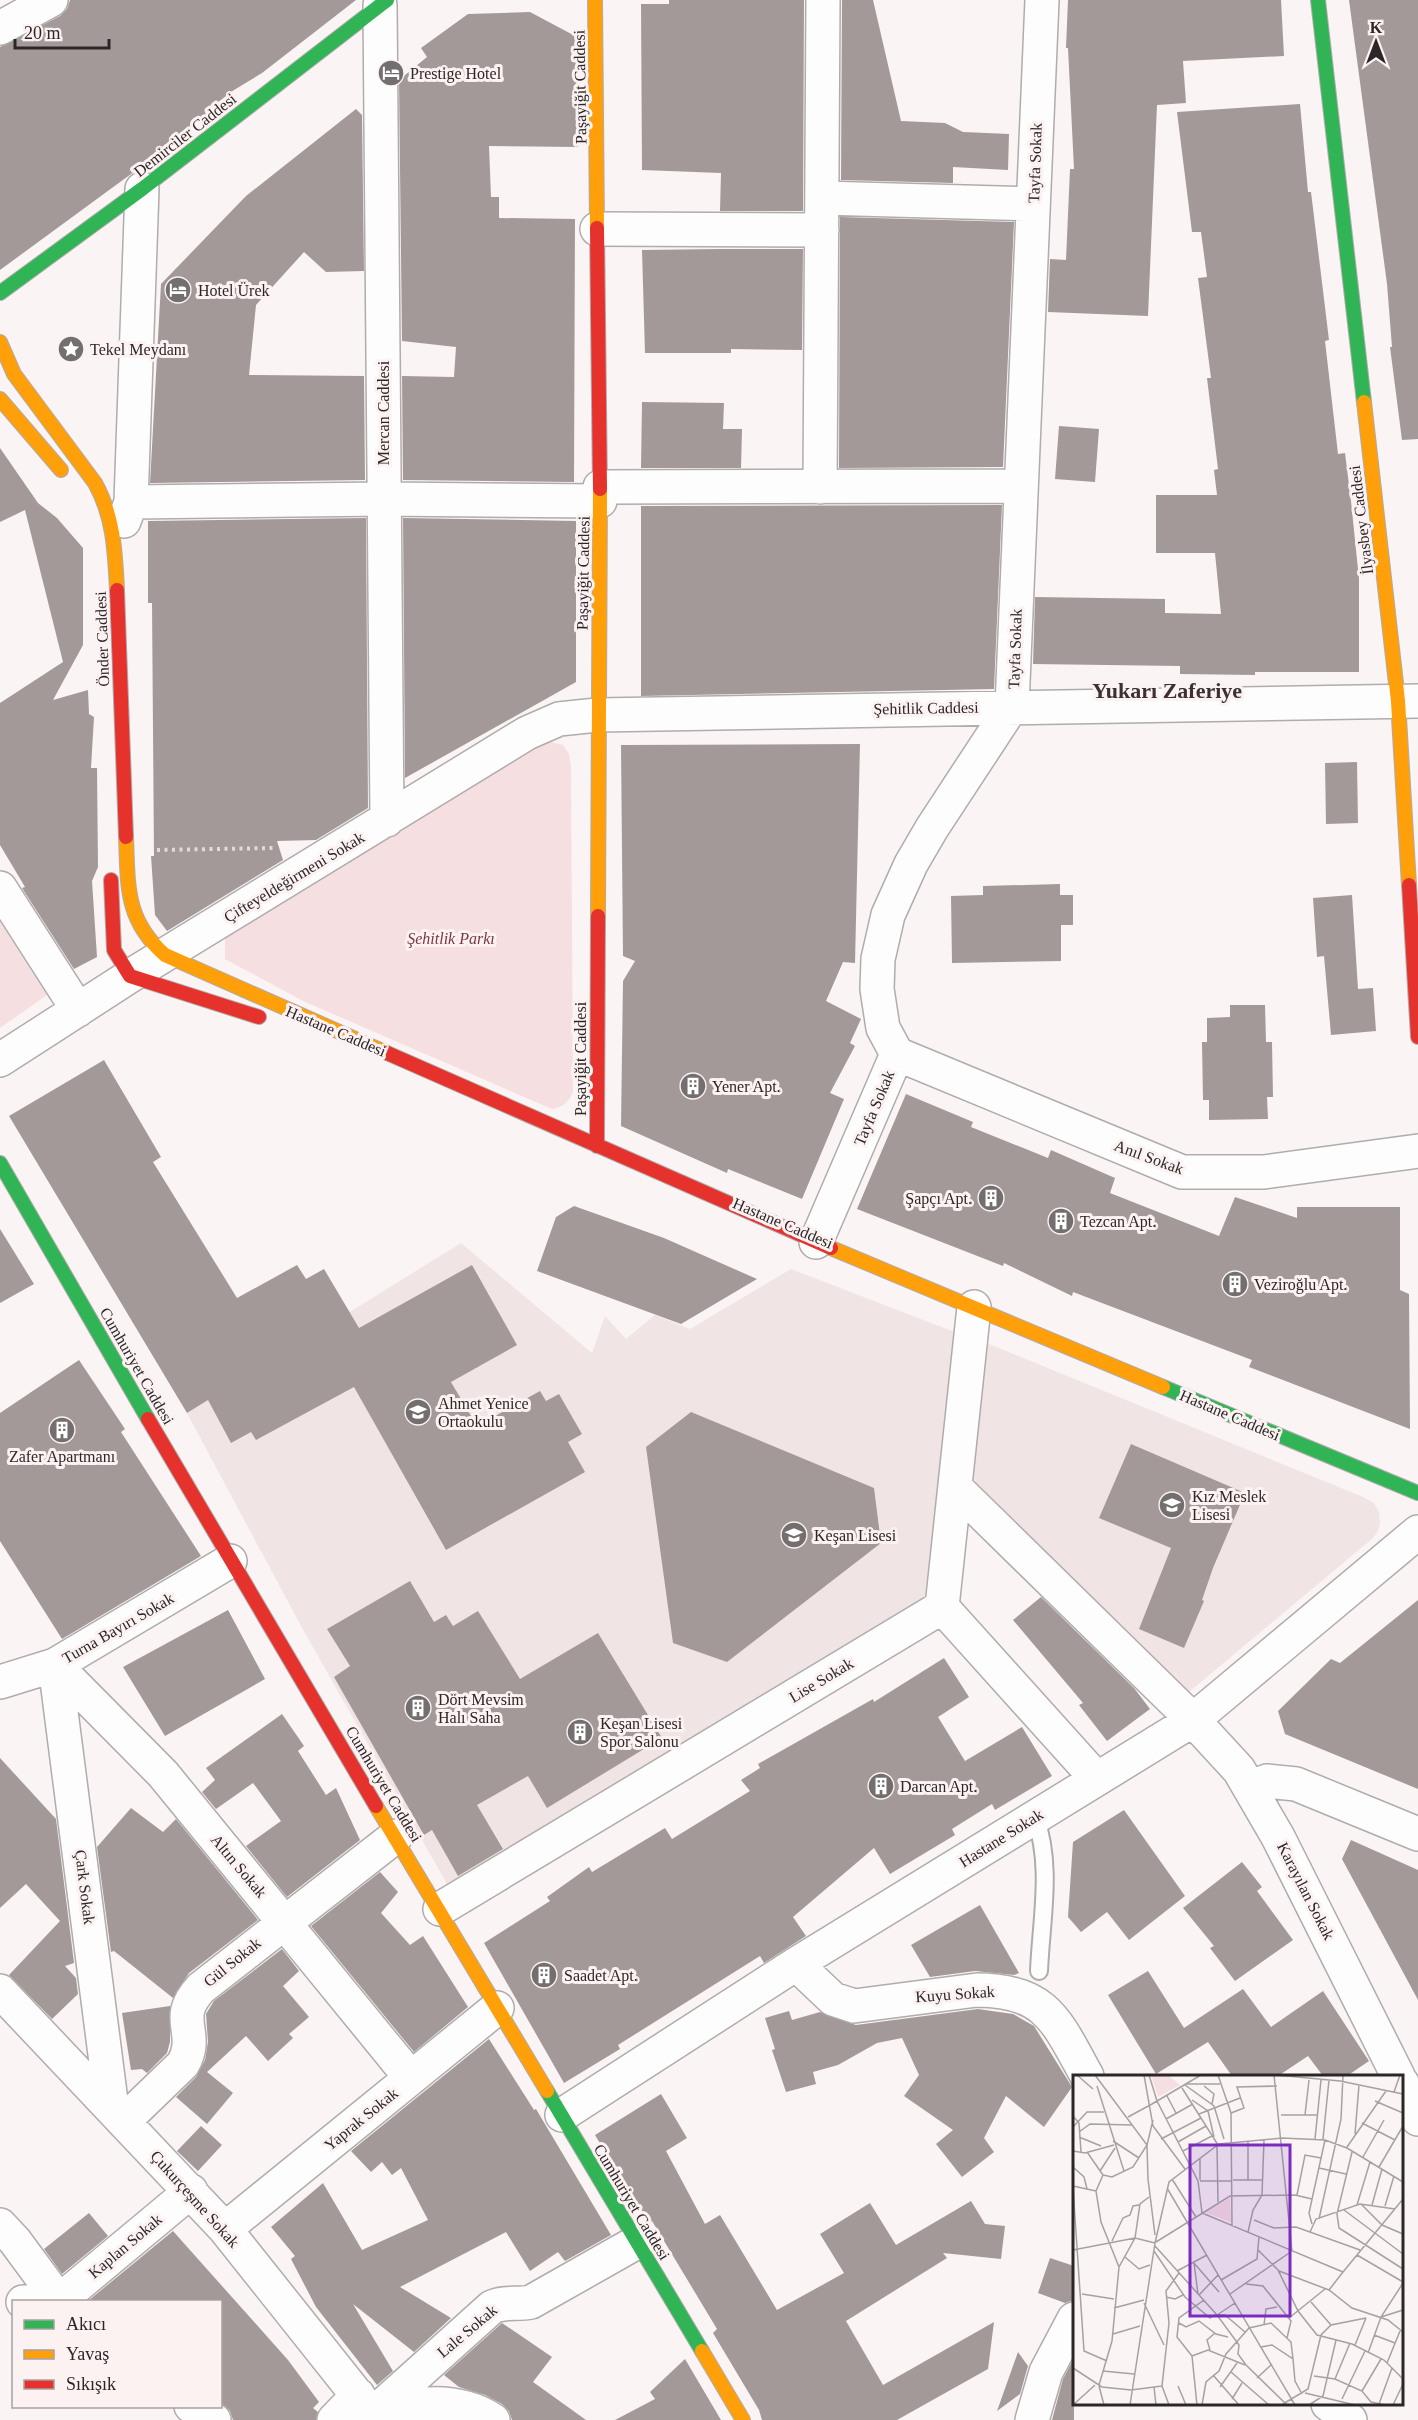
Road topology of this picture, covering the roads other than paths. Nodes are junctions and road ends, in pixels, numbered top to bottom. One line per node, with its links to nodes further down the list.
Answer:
1 (51, 0): 7 (street)
2 (595, 0): 11 (main road, Paşayiğit Caddesi)
3 (823, 0): 9 (street)
4 (1042, 0): 10 (street, Tayfa Sokak)
5 (1318, 0): 23 (main road, İlyasbey Caddesi)
6 (384, 2): 8 (main road, Demirciler Caddesi); 20 (street, Mercan Caddesi)
7 (0, 28)
8 (142, 189): 13 (main road, Demirciler Caddesi); 21 (street)
9 (822, 198): 10 (street); 12 (street)
10 (1033, 204): 17 (street, Tayfa Sokak)
11 (597, 229): 12 (street); 19 (main road, Paşayiğit Caddesi)
12 (822, 230): 18 (street)
13 (0, 293)
14 (0, 342): 22 (main road, Önder Caddesi)
15 (0, 399): 16 (main road)
16 (69, 480)
17 (1021, 486): 18 (street); 24 (street, Tayfa Sokak)
18 (820, 487): 19 (street)
19 (600, 494): 20 (street); 25 (main road, Paşayiğit Caddesi)
20 (384, 499): 21 (street); 26 (street, Mercan Caddesi)
21 (131, 502): 22 (street)
22 (104, 539): 29 (main road, Önder Caddesi)
23 (1408, 701): 24 (street, Şehitlik Caddesi); 33 (main road, İlyasbey Caddesi)
24 (1012, 706): 25 (street, Şehitlik Caddesi); 34 (street, Tayfa Sokak)
25 (597, 715): 26 (street, Çifteyeldeğirmeni Sokak); 36 (main road, Paşayiğit Caddesi)
26 (387, 820): 29 (street, Çifteyeldeğirmeni Sokak)
27 (110, 869): 30 (main road)
28 (0, 888): 31 (street)
29 (165, 955): 30 (street, Çifteyeldeğirmeni Sokak); 36 (main road, Hastane Caddesi)
30 (130, 976): 31 (street, Çifteyeldeğirmeni Sokak); 32 (main road, Hastane Caddesi)
31 (78, 1010): 35 (street, Çifteyeldeğirmeni Sokak)
32 (275, 1023)
33 (1418, 1038)
34 (897, 1054): 37 (street, Anıl Sokak); 40 (street, Tayfa Sokak)
35 (0, 1060)
36 (597, 1146): 40 (main road, Hastane Caddesi)
37 (1418, 1151)
38 (0, 1162): 45 (main road, Cumhuriyet Caddesi)
39 (665, 1191): 41 (main road, Hastane Caddesi)
40 (816, 1242): 41 (main road, Hastane Caddesi)
41 (981, 1321): 42 (street); 43 (main road, Hastane Caddesi)
42 (956, 1488): 46 (street); 49 (street, Karayılan Sokak)
43 (1418, 1493)
44 (1418, 1532): 49 (street, Hastane Sokak)
45 (231, 1561): 47 (street, Turna Bayırı Sokak); 54 (main road, Cumhuriyet Caddesi)
46 (942, 1607): 50 (street); 55 (street, Lise Sokak)
47 (55, 1665): 48 (street, Turna Bayırı Sokak); 56 (street, Altın Sokak); 65 (street, Çark Sokak)
48 (0, 1682)
49 (1193, 1720): 50 (street, Hastane Sokak); 51 (street, Karayılan Sokak)
50 (1097, 1779): 52 (street, Hastane Sokak)
51 (1251, 1787): 53 (street); 62 (street, Karayılan Sokak)
52 (1035, 1817): 57 (street, Hastane Sokak); 58 (lane)
53 (1418, 1834)
54 (396, 1836): 55 (main road, Cumhuriyet Caddesi); 56 (street, Gül Sokak)
55 (440, 1909): 60 (main road, Cumhuriyet Caddesi)
56 (284, 1920): 63 (street, Altın Sokak); 65 (street, Gül Sokak)
57 (796, 1964): 61 (street, Kuyu Sokak); 66 (street, Hastane Sokak)
58 (1039, 1971)
59 (0, 1991): 65 (street, Çukurçeşme Sokak)
60 (497, 2008): 63 (street, Yaprak Sokak); 66 (main road, Cumhuriyet Caddesi)
61 (1086, 2075)
62 (1397, 2075)
63 (411, 2078): 70 (street, Yaprak Sokak)
64 (1403, 2087): 67 (street)
65 (118, 2115): 68 (street, Çukurçeşme Sokak)
66 (562, 2115): 71 (main road, Cumhuriyet Caddesi)
67 (1418, 2119)
68 (191, 2191): 70 (street, Çukurçeşme Sokak); 73 (street, Kaplan Sokak)
69 (0, 2225): 72 (street)
70 (225, 2229): 77 (street, Çukurçeşme Sokak)
71 (637, 2242): 77 (street, Lale Sokak); 81 (main road, Cumhuriyet Caddesi)
72 (59, 2300)
73 (61, 2300)
74 (1073, 2321): 82 (street)
75 (1331, 2405): 83 (street)
76 (194, 2408): 78 (street)
77 (369, 2409): 79 (street, Lale Sokak); 80 (street)
78 (214, 2420)
79 (334, 2420)
80 (493, 2420)
81 (743, 2420)
82 (1032, 2420)
83 (1350, 2420)

